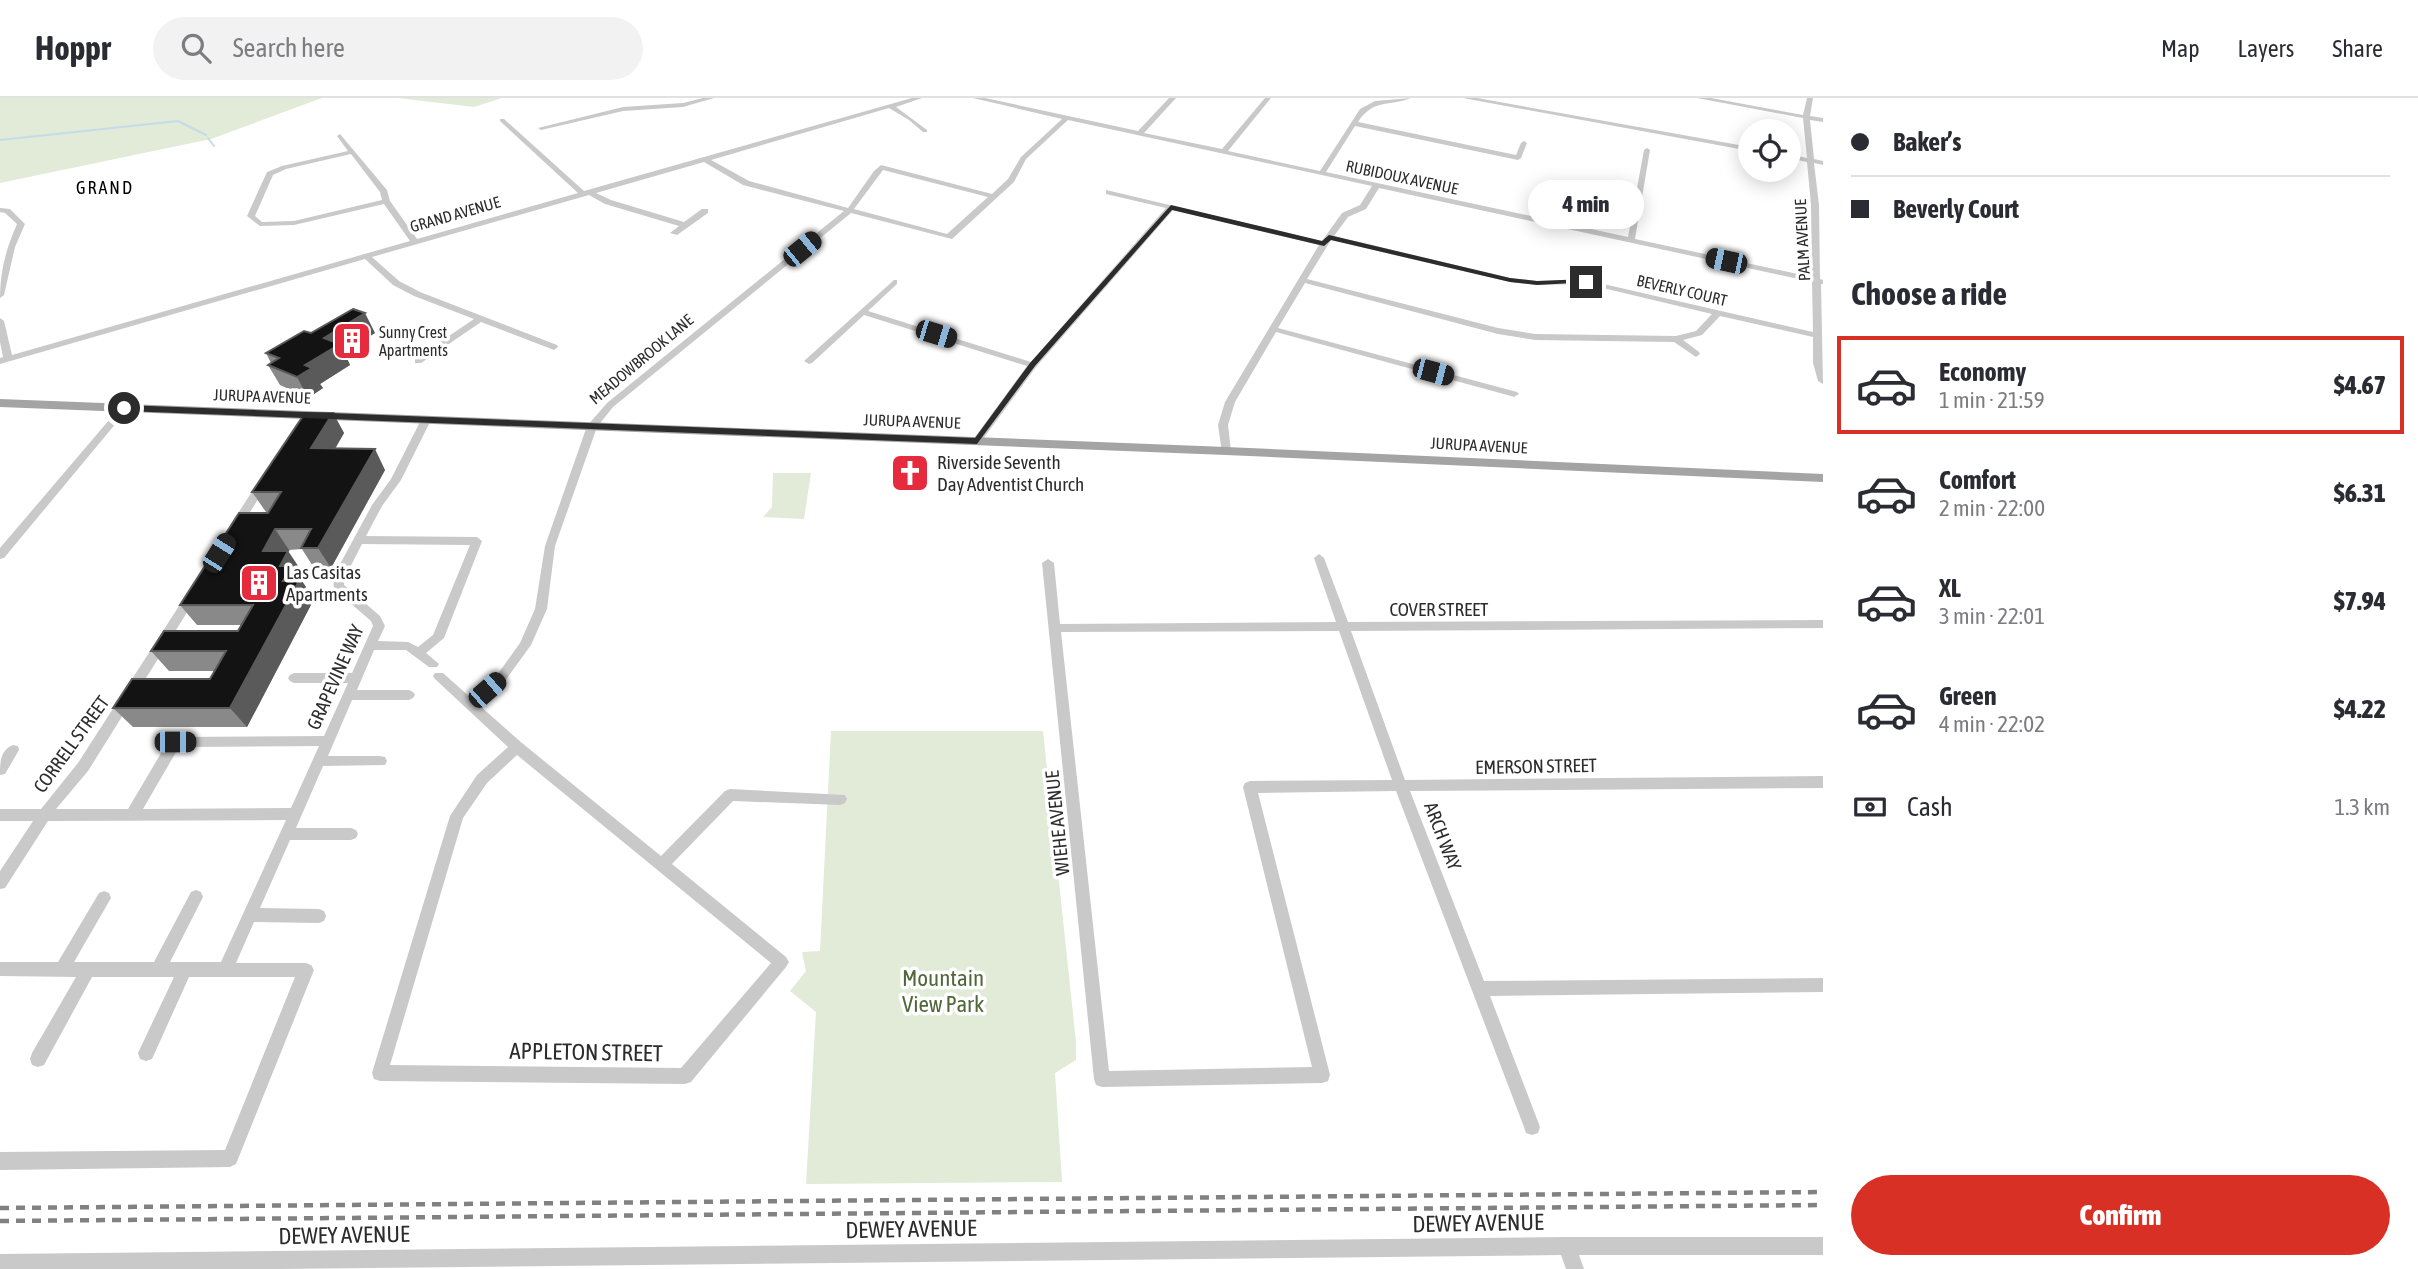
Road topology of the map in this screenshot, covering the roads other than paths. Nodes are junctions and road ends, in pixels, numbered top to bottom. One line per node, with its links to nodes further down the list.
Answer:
1 (711, 98): 18 (street)
2 (919, 98): 11 (street, GRAND AVENUE)
3 (976, 98): 14 (street, RUBIDOUX AVENUE)
4 (1173, 98): 20 (street)
5 (1268, 98): 26 (street)
6 (1408, 98): 17 (street)
7 (1466, 98): 12 (street)
8 (1512, 98): 12 (street)
9 (1700, 98): 13 (street)
10 (1810, 98): 13 (street, PALM AVENUE)
11 (890, 106): 19 (street); 28 (street, GRAND AVENUE)
12 (1508, 106): 23 (street)
13 (1806, 117): 16 (street); 29 (street, PALM AVENUE)
14 (1066, 118): 20 (street, RUBIDOUX AVENUE); 37 (street)
15 (502, 120): 36 (street)
16 (1823, 120)
17 (1352, 123): 22 (street); 31 (street)
18 (541, 128)
19 (925, 131)
20 (1139, 134): 26 (street, RUBIDOUX AVENUE)
21 (340, 135): 25 (street)
22 (1524, 143)
23 (1738, 147)
24 (1647, 150): 46 (street)
25 (351, 152): 38 (street); 38 (street)
26 (1223, 152): 31 (street, RUBIDOUX AVENUE)
27 (1801, 158): 29 (street)
28 (704, 159): 34 (street); 36 (street, GRAND AVENUE)
29 (1811, 160): 30 (street); 39 (street, PALM AVENUE)
30 (1823, 163)
31 (1322, 173): 33 (street, RUBIDOUX AVENUE)
32 (781, 181): 34 (street)
33 (1376, 186): 46 (street, RUBIDOUX AVENUE); 47 (street)
34 (770, 190): 43 (street)
35 (1109, 192): 40 (street, BEVERLY COURT)
36 (586, 193): 44 (street); 48 (street, GRAND AVENUE)
37 (991, 196): 43 (street); 43 (street, MEADOWBROOK LANE)
38 (386, 201): 48 (street)
39 (1819, 206): 53 (street, PALM AVENUE)
40 (1171, 207): 47 (street, BEVERLY COURT); 68 (street)
41 (0, 210): 49 (street)
42 (705, 211): 44 (street)
43 (848, 212): 74 (street, MEADOWBROOK LANE)
44 (685, 225): 45 (street)
45 (674, 233)
46 (1631, 240): 53 (street, RUBIDOUX AVENUE)
47 (1327, 241): 52 (street); 57 (street, BEVERLY COURT)
48 (415, 242): 51 (street, GRAND AVENUE)
49 (11, 247): 50 (street); 55 (street)
50 (0, 249)
51 (366, 256): 58 (street); 65 (street, GRAND AVENUE)
52 (1303, 280): 60 (street); 62 (street)
53 (1821, 281): 61 (street, PALM AVENUE)
54 (894, 282): 56 (street)
55 (0, 295)
56 (863, 312): 67 (street); 68 (street)
57 (1718, 313): 61 (street, BEVERLY COURT); 62 (street)
58 (481, 318): 63 (street); 66 (street)
59 (0, 321): 65 (street)
60 (1273, 329): 70 (street); 76 (street)
61 (1821, 336): 69 (street, PALM AVENUE)
62 (1676, 339): 64 (street)
63 (554, 347)
64 (1696, 354)
65 (4, 360)
66 (418, 361)
67 (809, 361)
68 (1032, 365): 75 (street)
69 (1823, 381)
70 (1514, 394)
71 (0, 403): 72 (main road, JURUPA AVENUE)
72 (124, 408): 73 (main road, JURUPA AVENUE); 82 (street)
73 (426, 420): 74 (main road, JURUPA AVENUE); 79 (street, GRAPEVINE WAY)
74 (592, 426): 75 (main road, JURUPA AVENUE); 95 (street, MEADOWBROOK LANE)
75 (977, 441): 76 (main road, JURUPA AVENUE)
76 (1226, 451): 78 (main road, JURUPA AVENUE)
77 (270, 472): 80 (street)
78 (1823, 478)
79 (358, 540): 81 (street); 89 (street, GRAPEVINE WAY)
80 (226, 541)
81 (477, 541): 90 (street)
82 (0, 555)
83 (1319, 558): 87 (street, ARCH WAY)
84 (1048, 563): 88 (street, WIEHE AVENUE)
85 (197, 588): 107 (street, CORRELL STREET)
86 (1823, 624): 87 (street, COVER STREET)
87 (1344, 627): 88 (street, COVER STREET); 103 (street, ARCH WAY)
88 (1056, 628): 130 (street, WIEHE AVENUE)
89 (371, 645): 90 (street); 92 (street, GRAPEVINE WAY)
90 (419, 652): 95 (street)
91 (294, 678): 92 (street)
92 (356, 678): 93 (street, GRAPEVINE WAY)
93 (348, 695): 94 (street); 96 (street, GRAPEVINE WAY)
94 (409, 695)
95 (471, 705): 97 (street)
96 (327, 741): 99 (street, GRAPEVINE WAY); 108 (street)
97 (517, 747): 111 (street); 128 (street)
98 (13, 750): 101 (street)
99 (318, 761): 100 (street); 105 (street, GRAPEVINE WAY)
100 (380, 761)
101 (0, 769)
102 (1823, 782): 103 (street, EMERSON STREET)
103 (1401, 786): 125 (street, ARCH WAY); 129 (street, EMERSON STREET)
104 (841, 799): 111 (street)
105 (294, 814): 108 (street); 109 (street, GRAPEVINE WAY)
106 (0, 815): 107 (street)
107 (44, 815): 108 (street); 112 (street, CORRELL STREET)
108 (132, 815)
109 (286, 834): 110 (street); 115 (street, GRAPEVINE WAY)
110 (351, 834)
111 (662, 864): 128 (street, APPLETON STREET)
112 (0, 883)
113 (196, 897): 120 (street)
114 (104, 898): 118 (street)
115 (249, 915): 116 (street); 122 (street, GRAPEVINE WAY)
116 (319, 916)
117 (0, 969): 118 (street)
118 (62, 969): 119 (street)
119 (88, 969): 120 (street); 127 (street)
120 (159, 969): 121 (street)
121 (185, 969): 122 (street); 126 (street)
122 (226, 969): 123 (street)
123 (306, 970): 132 (street)
124 (1823, 985): 125 (street)
125 (1479, 989): 131 (street, ARCH WAY)
126 (146, 1053)
127 (38, 1059)
128 (380, 1073)
129 (1322, 1075): 130 (street)
130 (1102, 1079)
131 (1532, 1128)
132 (230, 1158): 133 (street)
133 (0, 1161)
134 (1567, 1246): 135 (street, DEWEY AVENUE); 137 (street, DEWEY AVENUE); 139 (street)
135 (1823, 1246)
136 (0, 1263): 138 (street, DEWEY AVENUE)
137 (472, 1264): 138 (street, DEWEY AVENUE)
138 (63, 1266)
139 (1575, 1269)

